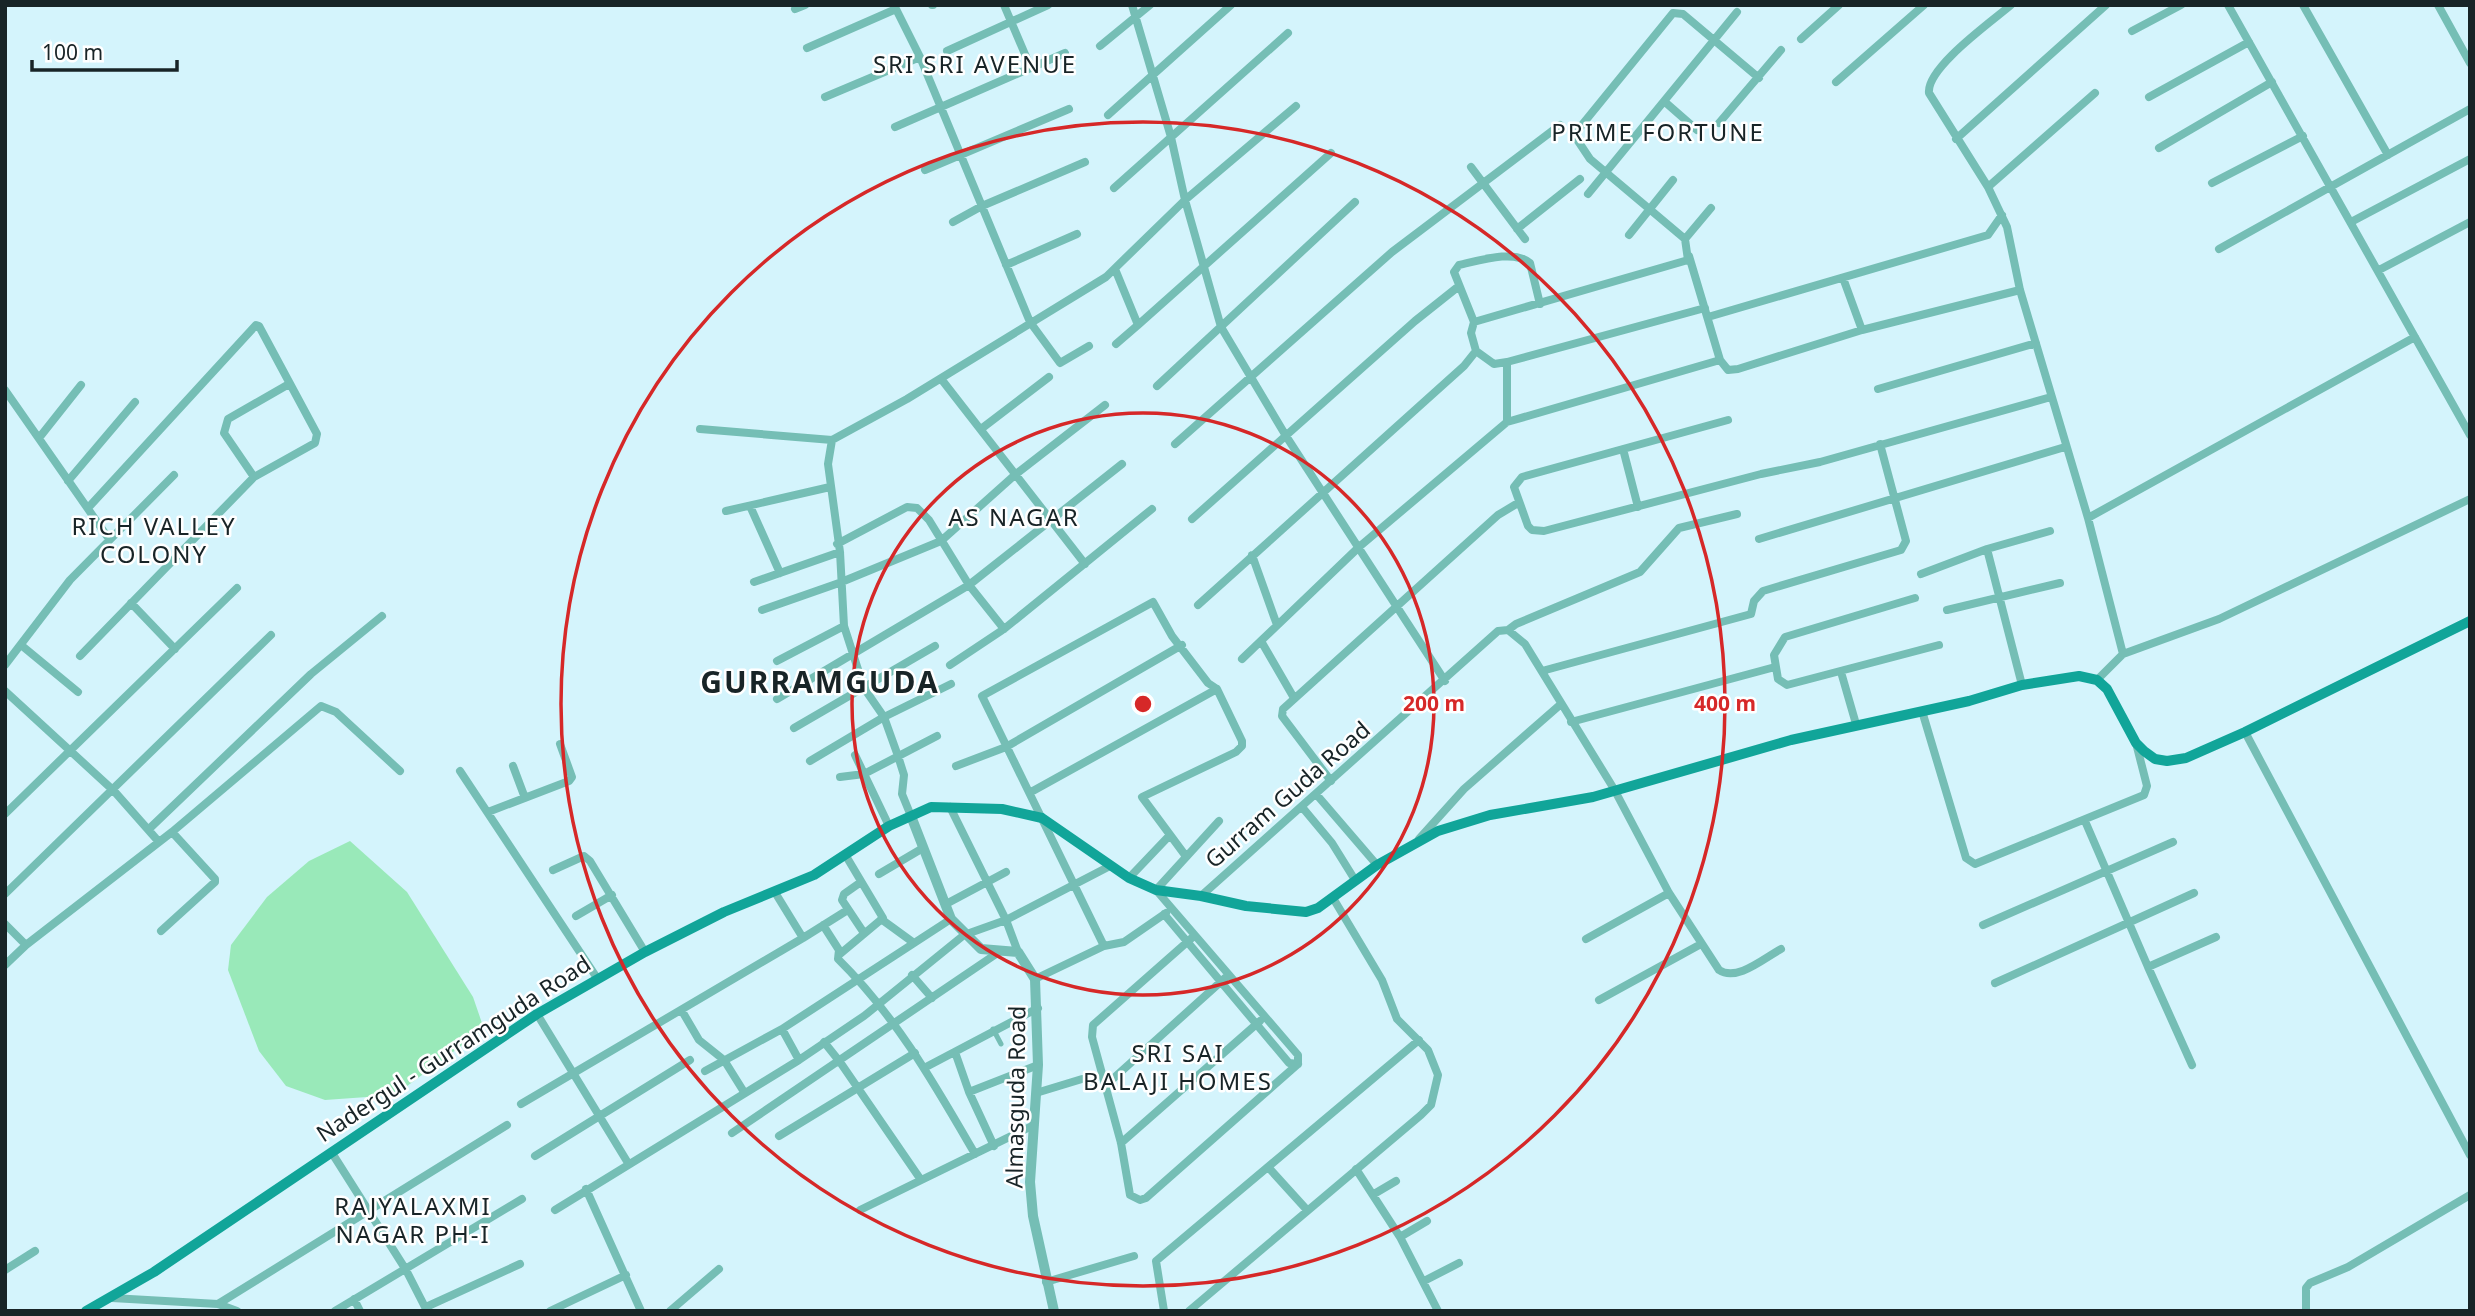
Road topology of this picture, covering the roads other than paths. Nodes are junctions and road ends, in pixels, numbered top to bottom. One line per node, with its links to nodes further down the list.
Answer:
1 (805, 5): 16 (street)
2 (1004, 5): 19 (street)
3 (1048, 5): 19 (street)
4 (1132, 5): 18 (street)
5 (1150, 5): 18 (street)
6 (1231, 5): 33 (street)
7 (1839, 5): 22 (street)
8 (1924, 5): 35 (street)
9 (2011, 5): 52 (street)
10 (2106, 5): 52 (street)
11 (2181, 5): 20 (street)
12 (2228, 5): 24 (street)
13 (2303, 5): 56 (street)
14 (2438, 5): 31 (street)
15 (895, 7): 26 (street); 30 (street)
16 (795, 9)
17 (1737, 12): 23 (street)
18 (1135, 19): 25 (street); 33 (street)
19 (1011, 22): 28 (street); 32 (street)
20 (2132, 31)
21 (1288, 33): 51 (street)
22 (1801, 39)
23 (1714, 40): 34 (street); 40 (street); 61 (street)
24 (2249, 42): 36 (street); 39 (street)
25 (1100, 47)
26 (807, 48)
27 (1781, 50): 34 (street)
28 (947, 51)
29 (1065, 53): 32 (street)
30 (920, 57): 38 (street); 42 (street)
31 (2470, 63)
32 (1030, 66): 42 (street)
33 (1153, 78): 45 (street); 51 (street)
34 (1759, 78): 46 (street)
35 (1836, 82)
36 (2272, 82): 50 (street); 53 (street)
37 (2095, 93): 67 (street)
38 (825, 97)
39 (2149, 97)
40 (1665, 102): 49 (street); 61 (street)
41 (1296, 106): 70 (street)
42 (941, 107): 48 (street); 54 (street)
43 (1069, 109): 54 (street)
44 (2470, 109): 56 (street)
45 (1108, 114)
46 (1719, 123)
47 (1560, 125): 64 (street)
48 (895, 127)
49 (1697, 130)
50 (2302, 136): 65 (street); 66 (street)
51 (1171, 137): 68 (street); 70 (street)
52 (1956, 139): 67 (street)
53 (2159, 148)
54 (961, 152): 60 (street); 72 (street)
55 (1331, 153): 87 (street)
56 (2388, 155): 66 (street)
57 (2470, 159): 77 (street)
58 (1085, 162): 72 (street)
59 (1471, 167): 64 (street)
60 (925, 170)
61 (1606, 173): 69 (street); 74 (street)
62 (1580, 179): 79 (street)
63 (1673, 180): 74 (street)
64 (1483, 183): 79 (street); 108 (street)
65 (2212, 183)
66 (2329, 186): 77 (street); 84 (street)
67 (1988, 187): 75 (street)
68 (1114, 188)
69 (1588, 194)
70 (1185, 200): 87 (street); 88 (street)
71 (1355, 202): 98 (street)
72 (982, 206): 76 (street); 86 (street)
73 (1711, 208): 83 (street)
74 (1650, 209): 81 (street); 83 (street)
75 (2002, 215): 90 (street); 92 (street)
76 (953, 222)
77 (2351, 222): 89 (street)
78 (2470, 222): 89 (street)
79 (1517, 229): 82 (street)
80 (1077, 234): 86 (street)
81 (1629, 235)
82 (1525, 239)
83 (1685, 239): 85 (street)
84 (2219, 249)
85 (1689, 255): 93 (street); 94 (street)
86 (1006, 265): 95 (street)
87 (1203, 266): 97 (street); 98 (street)
88 (1115, 269): 95 (street); 97 (street)
89 (2379, 270): 100 (street)
90 (1843, 278): 94 (street); 99 (street)
91 (1459, 286): 93 (street); 96 (street); 123 (street)
92 (2020, 290): 99 (street); 101 (street)
93 (1540, 304): 96 (street)
94 (1706, 313): 105 (street); 106 (street)
95 (1030, 322): 103 (street); 109 (street)
96 (1474, 322): 104 (street)
97 (1139, 325): 102 (street)
98 (1221, 327): 108 (street); 112 (street)
99 (1861, 330): 105 (street)
100 (2415, 337): 122 (street); 147 (street)
101 (2036, 343): 113 (street); 115 (street)
102 (1116, 344)
103 (1089, 346)
104 (1476, 351): 106 (street); 136 (street)
105 (1720, 360): 119 (street)
106 (1507, 362): 119 (street)
107 (1049, 377): 121 (street)
108 (1250, 378): 123 (street); 126 (street)
109 (942, 380): 121 (street); 125 (street)
110 (289, 384): 133 (street); 133 (street); 142 (street)
111 (81, 385): 124 (street)
112 (1157, 386)
113 (1878, 389)
114 (5, 390): 124 (street)
115 (2051, 397): 127 (street); 128 (street)
116 (135, 402): 134 (street)
117 (1105, 405): 131 (street)
118 (1728, 420): 129 (street)
119 (1507, 422): 153 (street)
120 (701, 429): 125 (street)
121 (981, 429): 131 (street)
122 (2470, 435)
123 (1286, 436): 136 (street); 148 (street)
124 (39, 438): 134 (street)
125 (832, 440): 135 (street)
126 (1175, 444)
127 (1880, 444): 137 (street); 141 (street)
128 (2065, 447): 137 (street); 147 (street)
129 (1623, 449): 139 (street); 141 (street)
130 (1122, 464): 146 (street)
131 (1016, 474): 146 (street); 152 (street)
132 (174, 475): 150 (street)
133 (254, 477): 167 (street)
134 (68, 481): 142 (street)
135 (830, 487): 140 (street); 154 (street)
136 (1322, 491): 153 (street); 156 (street)
137 (1895, 499): 151 (street); 193 (street)
138 (2470, 499): 185 (street)
139 (1518, 503): 141 (street); 169 (street)
140 (750, 506): 144 (street); 158 (street)
141 (1638, 507)
142 (88, 508): 150 (street)
143 (1152, 509): 157 (street)
144 (726, 512)
145 (1737, 514): 177 (street, Gurram Guda Road)
146 (1052, 518): 157 (street); 163 (street)
147 (2088, 518): 185 (street)
148 (1192, 519)
149 (2050, 531): 155 (street)
150 (108, 539): 180 (street)
151 (1759, 539)
152 (941, 541): 154 (street); 161 (street); 163 (street)
153 (1359, 547): 169 (street); 174 (street)
154 (838, 548): 158 (street); 161 (street)
155 (1987, 549): 159 (street); 166 (street)
156 (1252, 555): 168 (street); 174 (street)
157 (1085, 564): 176 (street)
158 (780, 573): 160 (street)
159 (1921, 574)
160 (754, 582)
161 (839, 583): 170 (street); 175 (street)
162 (2060, 583): 166 (street)
163 (969, 585): 176 (street); 186 (street)
164 (237, 588): 184 (street)
165 (1915, 598): 192 (street)
166 (1998, 600): 171 (street); 198 (street)
167 (131, 603): 184 (street); 187 (street)
168 (1198, 605)
169 (1396, 606): 196 (street); 203 (street)
170 (762, 610)
171 (1947, 610)
172 (382, 616): 241 (street)
173 (2470, 621): 211 (main road)
174 (1277, 625): 179 (street)
175 (844, 626): 186 (street); 189 (street)
176 (1004, 629): 191 (street)
177 (1508, 631): 193 (street); 196 (street, Gurram Guda Road)
178 (271, 635): 228 (street)
179 (1261, 641): 188 (street); 203 (street)
180 (21, 645): 190 (street); 202 (street)
181 (1182, 645): 200 (street); 215 (street); 215 (street)
182 (1939, 645): 194 (street)
183 (934, 646): 199 (street)
184 (175, 649): 216 (street)
185 (2123, 654): 195 (street)
186 (852, 655): 199 (street); 204 (street)
187 (80, 656)
188 (1242, 659)
189 (777, 661)
190 (5, 665)
191 (950, 665)
192 (1775, 667): 194 (street); 208 (street)
193 (1542, 671): 205 (street)
194 (1841, 672): 209 (street)
195 (2096, 680): 198 (main road, Nadergul - Gurramguda Road); 213 (main road)
196 (1445, 681): 226 (street, Gurram Guda Road)
197 (951, 684): 207 (street)
198 (2022, 685): 206 (main road, Nadergul - Gurramguda Road)
199 (864, 688): 207 (street); 210 (street)
200 (1217, 689): 229 (street); 243 (street)
201 (5, 691): 216 (street)
202 (78, 692)
203 (1294, 698): 226 (street)
204 (777, 699)
205 (1561, 704): 208 (street); 246 (street)
206 (1922, 711): 209 (main road, Nadergul - Gurramguda Road); 239 (street)
207 (884, 718): 218 (street); 219 (street)
208 (1572, 722): 227 (street)
209 (1856, 724): 227 (main road, Nadergul - Gurramguda Road)
210 (794, 728)
211 (2245, 732): 213 (main road); 349 (street)
212 (937, 736): 218 (street)
213 (2136, 743): 239 (street)
214 (560, 744): 231 (street)
215 (1006, 747): 221 (street); 229 (street)
216 (71, 751): 228 (street); 235 (street)
217 (855, 755): 224 (street)
218 (898, 756): 224 (street); 236 (street)
219 (810, 761)
220 (513, 766): 231 (street)
221 (956, 766)
222 (400, 771): 242 (street)
223 (460, 771): 234 (street)
224 (864, 774): 225 (street); 240 (street)
225 (840, 777)
226 (1331, 781): 230 (street, Gurram Guda Road)
227 (1614, 789): 246 (main road, Nadergul - Gurramguda Road); 262 (street)
228 (114, 791): 241 (street); 264 (street)
229 (1031, 792): 237 (street)
230 (1316, 794): 233 (street, Gurram Guda Road); 250 (street)
231 (525, 798): 234 (street)
232 (950, 807): 236 (main road, Nadergul - Gurramguda Road); 237 (main road, Nadergul - Gurramguda Road); 259 (street)
233 (1302, 807): 257 (street); 267 (street, Gurram Guda Road)
234 (488, 812): 302 (street)
235 (5, 814)
236 (911, 816): 240 (main road, Nadergul - Gurramguda Road); 247 (street)
237 (1042, 818): 251 (main road, Nadergul - Gurramguda Road); 260 (street)
238 (1219, 821): 248 (street)
239 (2085, 821): 254 (street)
240 (889, 826): 249 (main road, Nadergul - Gurramguda Road)
241 (149, 829): 244 (street)
242 (172, 832): 244 (street); 280 (street)
243 (1169, 836): 248 (street); 256 (street)
244 (159, 842): 289 (street)
245 (2173, 842): 254 (street)
246 (1414, 845): 250 (main road, Nadergul - Gurramguda Road)
247 (923, 848): 255 (street); 269 (street)
248 (1185, 855): 261 (street)
249 (845, 856): 258 (street); 265 (main road, Nadergul - Gurramguda Road)
250 (1377, 865): 257 (main road, Nadergul - Gurramguda Road)
251 (1110, 866): 256 (main road, Nadergul - Gurramguda Road); 260 (street)
252 (553, 870): 266 (street)
253 (1006, 872): 259 (street)
254 (2107, 873): 278 (street); 279 (street)
255 (878, 874)
256 (1129, 878): 261 (main road, Nadergul - Gurramguda Road)
257 (1356, 880): 268 (main road, Nadergul - Gurramguda Road)
258 (861, 882): 270 (street); 273 (street)
259 (988, 883): 269 (street); 275 (street)
260 (1073, 886): 275 (street); 290 (street)
261 (1156, 890): 267 (main road, Nadergul - Gurramguda Road); 271 (street)
262 (1669, 893): 286 (street); 288 (street)
263 (2194, 893): 279 (street)
264 (5, 894)
265 (776, 894): 283 (street); 293 (main road, Nadergul - Gurramguda Road)
266 (612, 895): 272 (street); 293 (street)
267 (1201, 896): 268 (main road, Nadergul - Gurramguda Road)
268 (1333, 898): 318 (street)
269 (946, 904): 274 (street)
270 (846, 911): 277 (street); 281 (street)
271 (1168, 912): 285 (street); 290 (street)
272 (576, 916)
273 (881, 919): 281 (street); 287 (street)
274 (951, 919): 282 (street); 287 (street)
275 (1006, 920): 282 (street); 295 (street)
276 (5, 924): 289 (street)
277 (822, 925): 283 (street); 296 (street)
278 (1983, 925)
279 (2129, 925): 299 (street); 306 (street)
280 (161, 930)
281 (864, 933): 296 (street)
282 (964, 935): 292 (street); 301 (street)
283 (803, 937): 311 (street)
284 (2216, 937): 299 (street)
285 (1191, 938): 300 (street); 305 (street); 334 (street)
286 (1586, 939)
287 (914, 943): 303 (street)
288 (1701, 944): 291 (street); 308 (street)
289 (26, 945): 297 (street)
290 (1104, 946): 304 (street)
291 (1780, 948)
292 (981, 949): 294 (street); 298 (street)
293 (645, 951): 302 (main road, Nadergul - Gurramguda Road)
294 (999, 952): 295 (street); 298 (street)
295 (1018, 952): 304 (street, Almasguda Road)
296 (840, 954): 303 (street)
297 (5, 965)
298 (979, 967): 307 (street)
299 (2148, 967): 329 (street)
300 (1228, 974): 305 (street); 313 (street)
301 (912, 975): 307 (street); 309 (street)
302 (597, 978): 312 (main road, Nadergul - Gurramguda Road)
303 (857, 978): 309 (street); 316 (street)
304 (1035, 979): 310 (street, Almasguda Road)
305 (1221, 981): 315 (street); 334 (street)
306 (1995, 983)
307 (932, 998): 314 (street)
308 (1599, 1000)
309 (879, 1002): 314 (street); 319 (street)
310 (1038, 1008): 317 (street); 328 (street, Almasguda Road)
311 (682, 1011): 324 (street); 332 (street)
312 (537, 1014): 332 (street); 347 (main road, Nadergul - Gurramguda Road)
313 (1265, 1017): 315 (street); 327 (street)
314 (894, 1024): 322 (street); 326 (street)
315 (1257, 1024): 327 (street); 345 (street)
316 (782, 1029): 324 (street); 325 (street)
317 (993, 1029): 320 (street); 321 (street)
318 (1419, 1040): 352 (street); 353 (street)
319 (824, 1042): 325 (street); 326 (street)
320 (1001, 1044)
321 (955, 1052): 330 (street); 337 (street)
322 (915, 1053): 330 (street); 335 (street)
323 (690, 1060): 340 (street)
324 (724, 1060): 331 (street); 336 (street)
325 (799, 1060): 336 (street)
326 (840, 1062): 335 (street); 343 (street)
327 (1298, 1064): 345 (street)
328 (1038, 1065): 337 (street); 338 (street, Almasguda Road)
329 (2192, 1065)
330 (926, 1068): 348 (street)
331 (705, 1071)
332 (573, 1073): 339 (street); 340 (street)
333 (1082, 1079): 338 (street)
334 (1105, 1086): 345 (street)
335 (855, 1088): 344 (street); 354 (street)
336 (744, 1092): 351 (street)
337 (969, 1092): 346 (street)
338 (1036, 1093): 342 (street, Almasguda Road)
339 (521, 1104)
340 (600, 1116): 350 (street); 351 (street)
341 (508, 1125): 360 (street)
342 (1034, 1125): 346 (street); 375 (street, Almasguda Road)
343 (732, 1133)
344 (779, 1136)
345 (1121, 1143)
346 (994, 1146): 348 (street)
347 (332, 1153): 360 (street); 376 (main road, Nadergul - Gurramguda Road)
348 (975, 1154): 354 (street)
349 (2470, 1155)
350 (535, 1156)
351 (628, 1163): 356 (street)
352 (1268, 1167): 363 (street); 388 (street)
353 (1356, 1170): 357 (street); 363 (street)
354 (921, 1181): 362 (street)
355 (1396, 1181): 357 (street)
356 (586, 1189): 361 (street); 373 (street)
357 (1374, 1194): 365 (street)
358 (2470, 1195): 391 (street)
359 (522, 1199): 372 (street)
360 (369, 1210): 372 (street); 378 (street)
361 (555, 1210)
362 (860, 1210)
363 (1307, 1210): 389 (street)
364 (1427, 1222): 365 (street)
365 (1400, 1237): 374 (street)
366 (35, 1251): 371 (street)
367 (1134, 1256): 375 (street)
368 (1459, 1263): 374 (street)
369 (520, 1264): 379 (street)
370 (719, 1269): 386 (street)
371 (5, 1270)
372 (406, 1270): 377 (street); 379 (street)
373 (626, 1275): 384 (street); 385 (street)
374 (1424, 1281): 390 (street)
375 (1046, 1282): 387 (street, Almasguda Road)
376 (112, 1298): 378 (street); 380 (main road, Nadergul - Gurramguda Road)
377 (355, 1299): 382 (street); 383 (street)
378 (218, 1304): 381 (street)
379 (427, 1309)
380 (86, 1311)
381 (237, 1311)
382 (335, 1311)
383 (360, 1311)
384 (550, 1311)
385 (641, 1311)
386 (670, 1311)
387 (1054, 1311)
388 (1164, 1311)
389 (1189, 1311)
390 (1438, 1311)
391 (2306, 1311)

